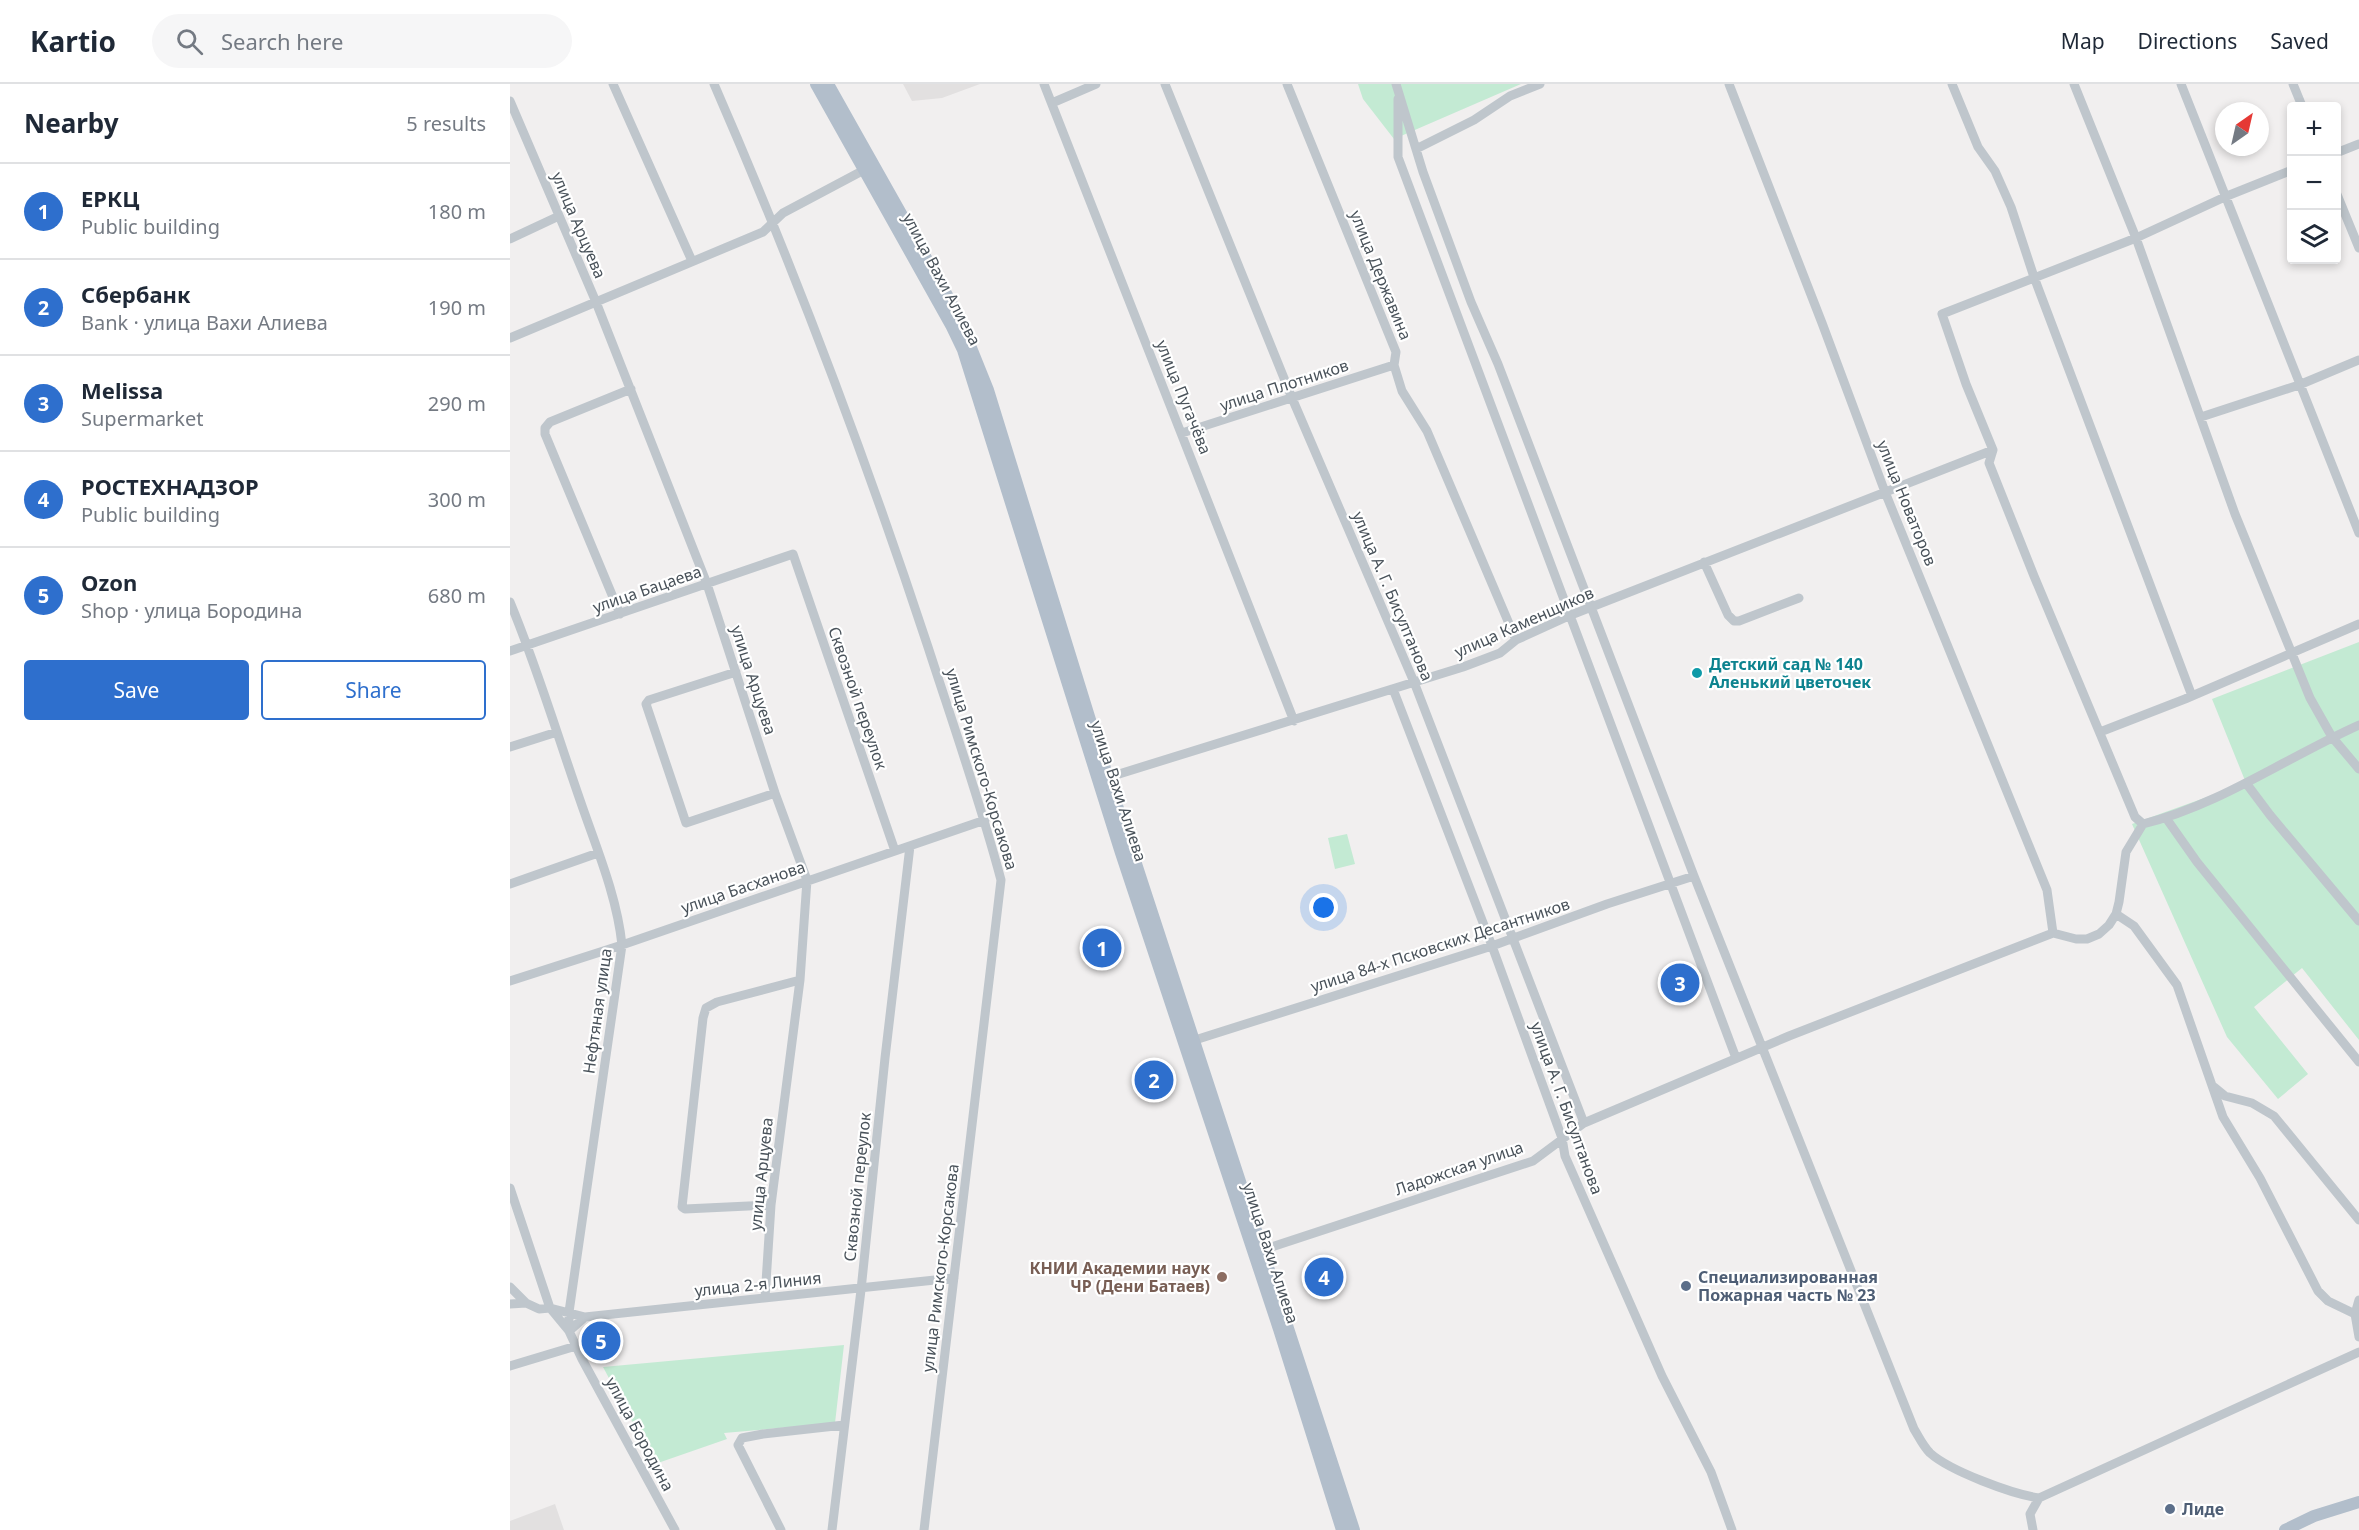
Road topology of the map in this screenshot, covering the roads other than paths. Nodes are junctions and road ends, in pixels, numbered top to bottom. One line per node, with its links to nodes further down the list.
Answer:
1 (613, 84): 31 (street)
2 (714, 84): 27 (street, улица Римского-Корсакова)
3 (816, 84): 22 (main road, улица Вахи Алиева)
4 (828, 84): 69 (main road, улица Вахи Алиева)
5 (1044, 84): 18 (street, улица Пугачёва)
6 (1096, 84): 18 (street)
7 (1165, 84): 39 (street, улица А. Г. Бисултанова)
8 (1287, 84): 36 (street, улица Державина)
9 (1540, 84): 20 (street)
10 (1729, 84): 43 (street, улица Новаторов)
11 (1952, 84): 32 (street)
12 (2074, 84): 28 (street)
13 (2181, 84): 24 (street)
14 (2293, 84): 17 (street)
15 (1397, 87): 20 (street); 52 (street)
16 (510, 102): 26 (street, улица Арцуева)
17 (2300, 102)
18 (1052, 103): 41 (street, улица Пугачёва)
19 (2359, 144): 21 (street)
20 (1416, 149): 50 (street)
21 (2341, 151)
22 (864, 170): 27 (street); 69 (main road, улица Вахи Алиева)
23 (2287, 172): 24 (street)
24 (2227, 196): 28 (street); 37 (street)
25 (2341, 202): 30 (street)
26 (559, 216): 29 (street); 33 (street, улица Арцуева)
27 (773, 222): 31 (street); 73 (street, улица Римского-Корсакова)
28 (2136, 238): 32 (street); 40 (street)
29 (510, 239)
30 (2359, 248)
31 (692, 261): 33 (street)
32 (2034, 278): 42 (street); 61 (street)
33 (596, 302): 34 (street); 38 (street, улица Арцуева)
34 (510, 338)
35 (2359, 360): 37 (street)
36 (1394, 365): 39 (street, улица Плотников); 54 (street, улица Державина)
37 (2299, 385): 40 (street); 44 (street)
38 (631, 389): 47 (street, улица Арцуева); 51 (street)
39 (1292, 398): 41 (street, улица Плотников); 59 (street, улица А. Г. Бисултанова)
40 (2201, 417): 57 (street)
41 (1182, 433): 62 (street, улица Пугачёва)
42 (1993, 450): 43 (street, улица Каменщиков); 65 (street)
43 (1886, 492): 46 (street, улица Каменщиков); 84 (street, улица Новаторов)
44 (2359, 533)
45 (793, 554): 47 (street, улица Бацаева); 76 (street, Сквозной переулок)
46 (1704, 562): 48 (street); 50 (street, улица Каменщиков)
47 (707, 584): 51 (street, улица Бацаева); 58 (street, улица Арцуева)
48 (1799, 598)
49 (510, 602): 55 (street, Нефтяная улица)
50 (1592, 607): 52 (street, улица Каменщиков); 78 (street)
51 (620, 614): 55 (street, улица Бацаева)
52 (1570, 615): 54 (street, улица Каменщиков); 81 (street)
53 (2359, 624): 57 (street)
54 (1516, 640): 59 (street, улица Каменщиков)
55 (527, 645): 56 (street, улица Бацаева); 64 (street, Нефтяная улица)
56 (510, 651)
57 (2292, 653): 61 (street); 66 (street)
58 (736, 672): 71 (street, улица Арцуева); 71 (street)
59 (1414, 682): 60 (street, улица Каменщиков); 85 (street, улица А. Г. Бисултанова)
60 (1393, 689): 62 (street, улица Каменщиков); 87 (street, улица А. Г. Бисултанова)
61 (2192, 696): 65 (street)
62 (1294, 721): 69 (street, улица Каменщиков)
63 (2359, 725): 66 (street)
64 (556, 732): 67 (street); 77 (street, Нефтяная улица)
65 (2100, 732): 74 (street)
66 (2332, 737): 68 (street); 70 (street)
67 (510, 747)
68 (2359, 769)
69 (1103, 780): 90 (main road, улица Вахи Алиева); 100 (main road, улица Вахи Алиева)
70 (2246, 783): 72 (street); 83 (street)
71 (775, 793): 79 (street, улица Арцуева)
72 (2166, 818): 74 (street); 93 (street)
73 (985, 820): 75 (street, улица Басханова); 101 (street, улица Римского-Корсакова)
74 (2143, 824): 82 (street)
75 (910, 846): 76 (street, улица Басханова); 103 (street, Сквозной переулок)
76 (895, 851): 79 (street, улица Басханова)
77 (598, 853): 80 (street); 86 (street, Нефтяная улица)
78 (1694, 876): 81 (street, улица 84-х Псковских Десантников); 91 (street)
79 (807, 880): 86 (street, улица Басханова); 88 (street, улица Арцуева)
80 (510, 884)
81 (1671, 884): 85 (street, улица 84-х Псковских Десантников); 92 (street)
82 (2116, 914): 84 (street); 94 (street)
83 (2359, 921)
84 (2053, 933): 91 (street, Ладожская улица)
85 (1514, 938): 87 (street, улица 84-х Псковских Десантников); 95 (street, улица А. Г. Бисултанова)
86 (622, 945): 89 (street, улица Басханова); 109 (street, Нефтяная улица)
87 (1492, 946): 90 (street, улица 84-х Псковских Десантников); 96 (street, улица А. Г. Бисултанова)
88 (800, 980): 98 (street, улица Арцуева); 98 (street)
89 (510, 981)
90 (1195, 1040): 100 (main road, улица Вахи Алиева)
91 (1763, 1047): 92 (street, Ладожская улица); 118 (street)
92 (1736, 1058): 95 (street, Ладожская улица)
93 (2359, 1062)
94 (2214, 1087): 99 (street); 110 (street)
95 (1584, 1123): 96 (street, Ладожская улица)
96 (1562, 1138): 100 (street, Ладожская улица); 126 (street, улица А. Г. Бисултанова)
97 (510, 1188): 108 (street, улица Бородина)
98 (771, 1205): 104 (street, улица Арцуева)
99 (2359, 1220)
100 (1259, 1251): 124 (main road, улица Вахи Алиева); 125 (main road, улица Вахи Алиева)
101 (954, 1278): 103 (street, улица 2-я Линия); 123 (street, улица Римского-Корсакова)
102 (510, 1287): 106 (street)
103 (861, 1290): 104 (street, улица 2-я Линия); 117 (street, Сквозной переулок)
104 (765, 1298): 111 (street, улица 2-я Линия)
105 (2359, 1300): 110 (street)
106 (526, 1303): 107 (street); 108 (street)
107 (510, 1304)
108 (550, 1308): 109 (street); 112 (street, улица Бородина)
109 (569, 1312): 111 (street); 112 (street, Нефтяная улица)
110 (2355, 1314): 113 (street)
111 (585, 1317): 112 (street)
112 (569, 1331): 114 (street, улица Бородина)
113 (2359, 1337)
114 (576, 1346): 116 (street); 120 (street, улица Бородина)
115 (2359, 1352): 118 (street)
116 (510, 1366)
117 (844, 1425): 121 (street); 122 (street, Сквозной переулок)
118 (2039, 1498): 127 (street)
119 (2359, 1502): 128 (main road)
120 (675, 1530)
121 (781, 1530)
122 (832, 1530)
123 (924, 1530)
124 (1342, 1530)
125 (1354, 1530)
126 (1732, 1530)
127 (2034, 1530)
128 (2285, 1530)

